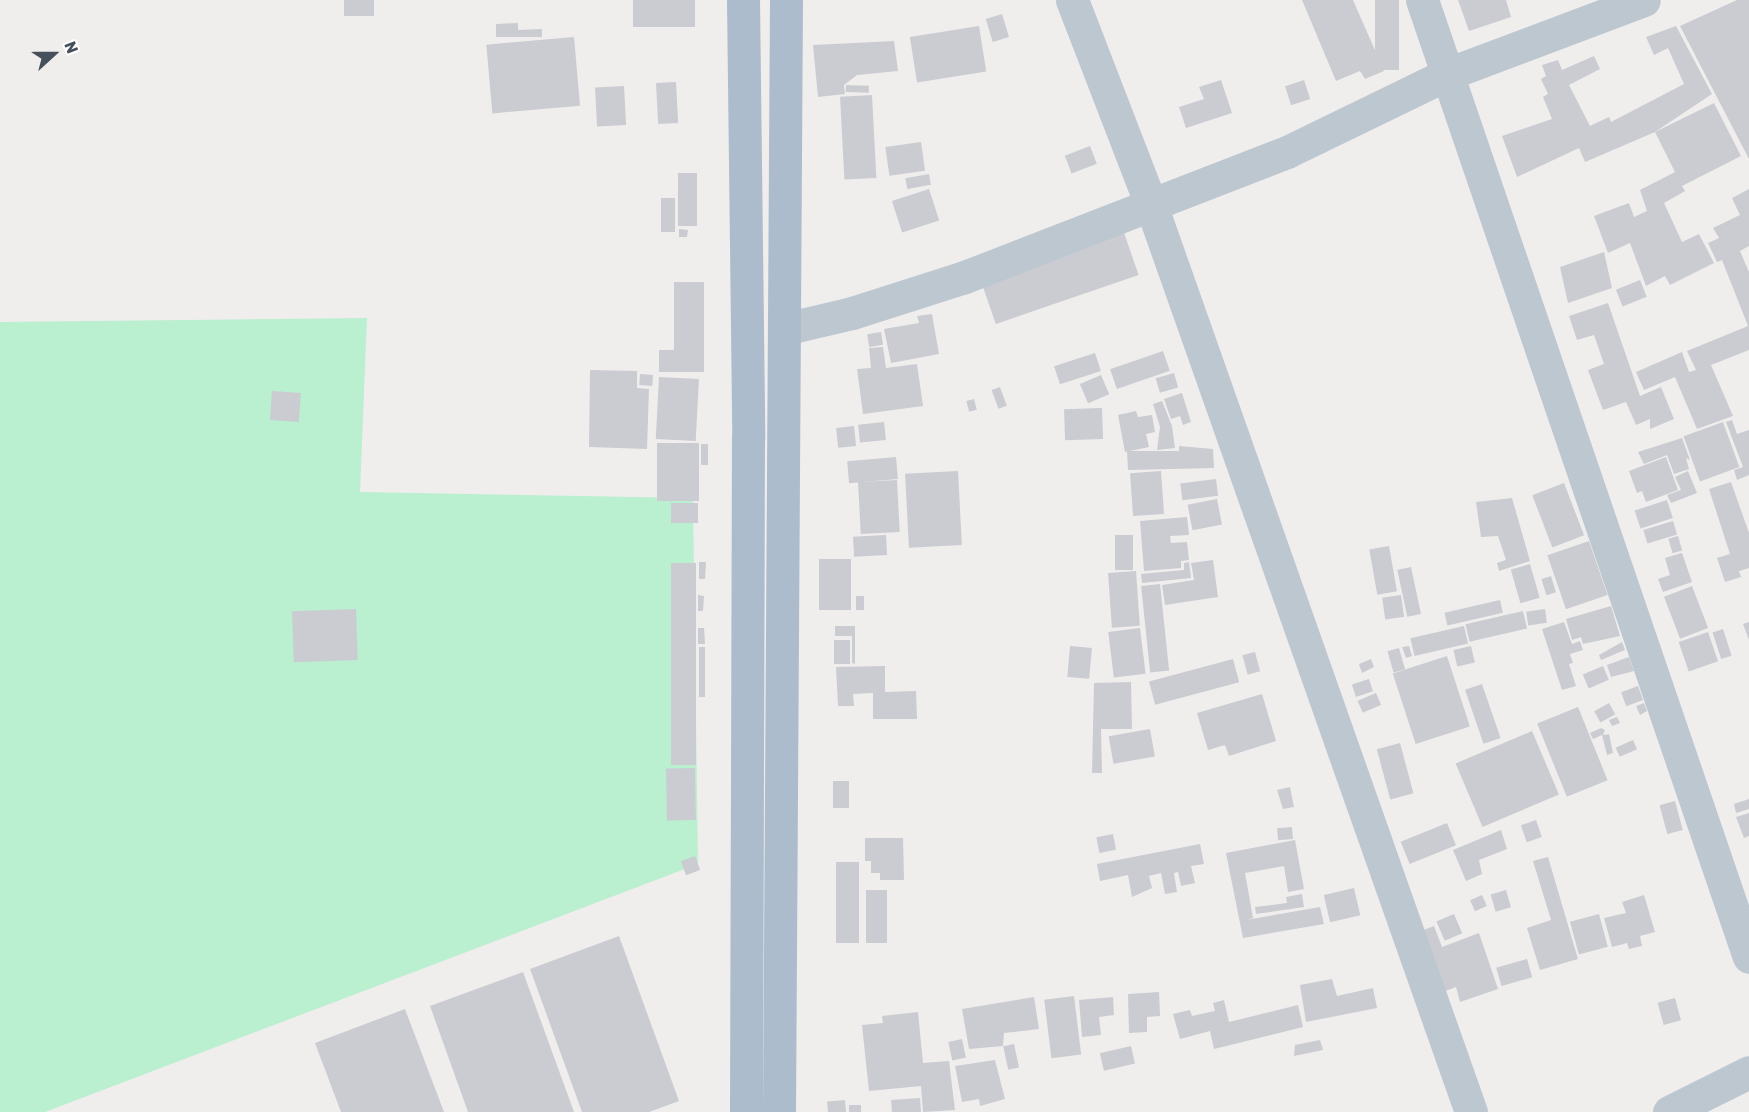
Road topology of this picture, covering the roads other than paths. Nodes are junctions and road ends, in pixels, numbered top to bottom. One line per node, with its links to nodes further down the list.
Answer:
1 (743, 0): 11 (main road)
2 (786, 0): 8 (main road)
3 (1072, 0): 7 (street)
4 (1422, 0): 6 (street)
5 (1644, 0): 6 (street)
6 (1450, 73): 7 (street); 9 (street)
7 (1150, 202): 8 (street); 13 (street)
8 (784, 329): 12 (main road)
9 (1749, 957)
10 (1746, 1080): 14 (street)
11 (746, 1112)
12 (779, 1112)
13 (1471, 1112)
14 (1669, 1112)

